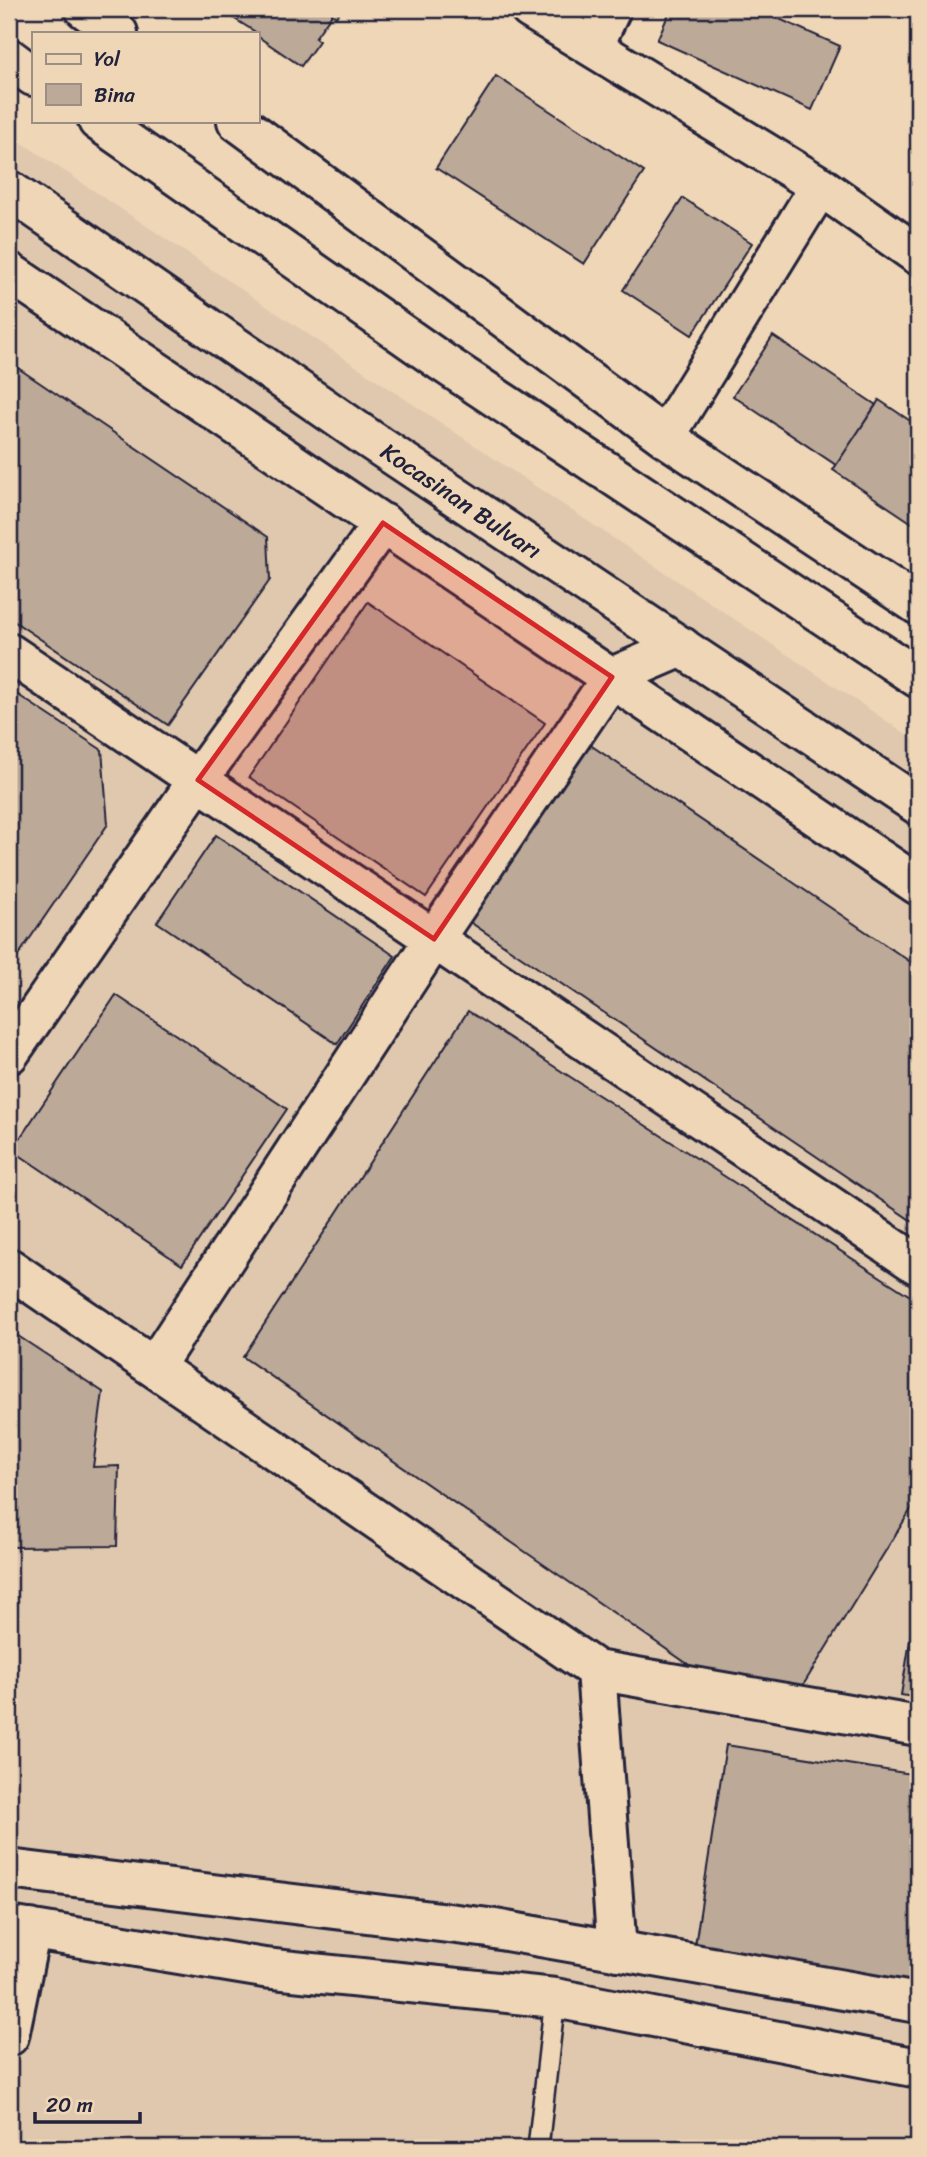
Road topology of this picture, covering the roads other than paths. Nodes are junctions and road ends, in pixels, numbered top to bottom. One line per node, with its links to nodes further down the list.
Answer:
1 (85, 9): 4 (main road)
2 (530, 9): 5 (main road)
3 (611, 9): 5 (main road)
4 (117, 32)
5 (593, 47): 10 (main road)
6 (9, 58): 7 (main road)
7 (32, 75)
8 (99, 122): 20 (main road)
9 (238, 122): 14 (main road)
10 (820, 186): 12 (main road); 14 (main road)
11 (9, 190): 17 (main road, Kocasinan Bulvarı)
12 (918, 255)
13 (9, 272): 15 (main road)
14 (665, 437): 16 (main road)
15 (383, 523): 19 (main road); 21 (main road)
16 (918, 605)
17 (682, 647): 19 (main road); 22 (main road, Kocasinan Bulvarı)
18 (9, 653): 21 (main road)
19 (612, 677): 23 (main road); 24 (main road)
20 (918, 678)
21 (198, 780): 24 (main road); 25 (main road)
22 (918, 805)
23 (918, 885)
24 (434, 939): 26 (main road); 28 (main road)
25 (9, 1054)
26 (918, 1265)
27 (9, 1268): 28 (main road)
28 (155, 1367): 29 (main road)
29 (596, 1670): 30 (main road); 33 (main road)
30 (918, 1726)
31 (9, 1869): 33 (main road)
32 (20, 1927): 34 (main road); 36 (main road)
33 (617, 1951): 35 (main road)
34 (555, 1998): 37 (main road); 38 (lane)
35 (918, 2003)
36 (9, 2036)
37 (918, 2068)
38 (538, 2148)

